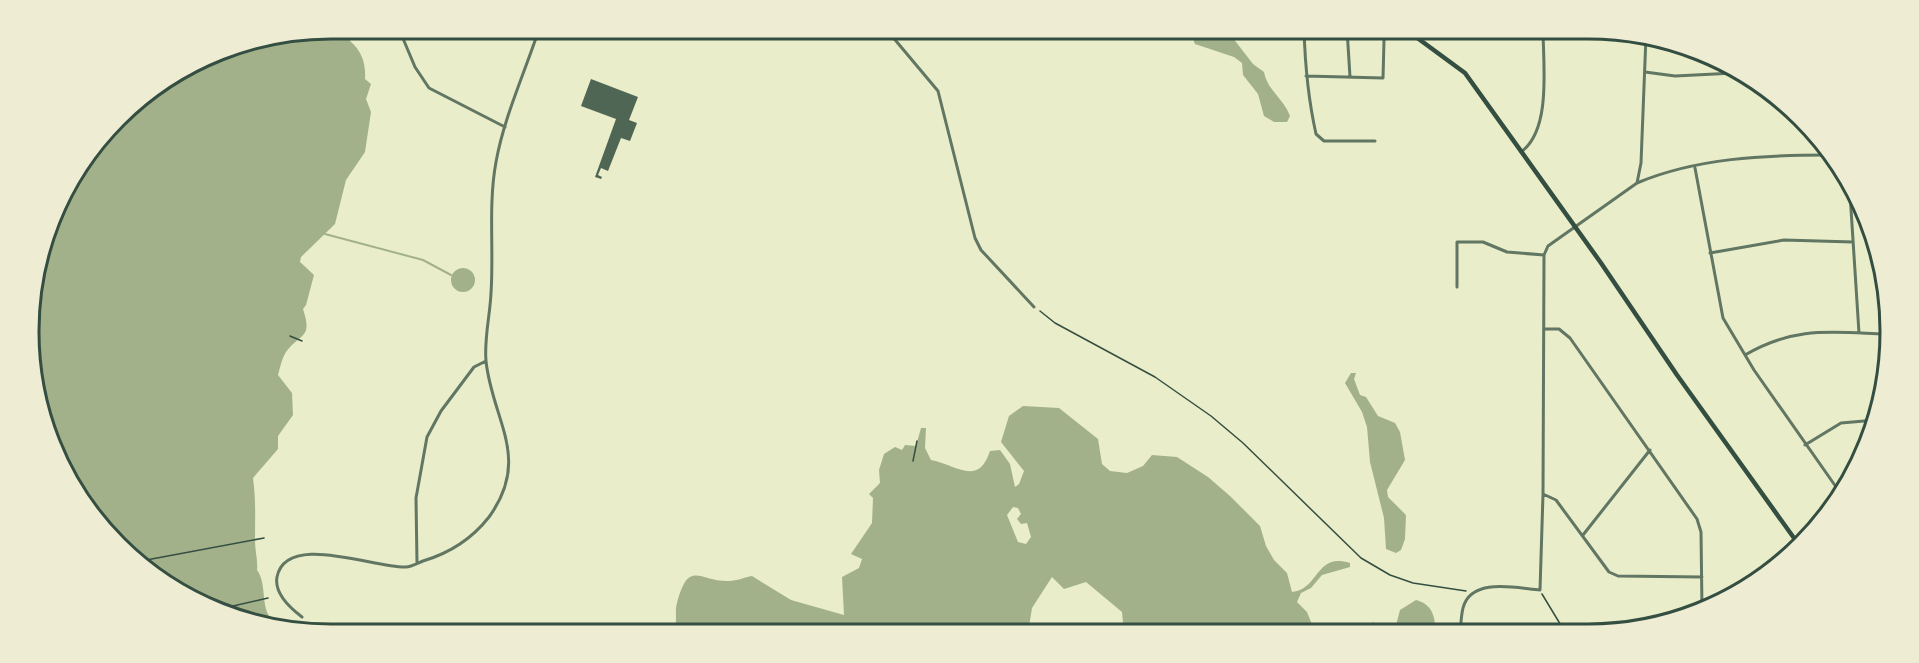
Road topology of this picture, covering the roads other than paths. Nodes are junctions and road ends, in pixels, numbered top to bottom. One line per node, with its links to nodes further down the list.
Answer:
1 (404, 39): 14 (street)
2 (535, 39): 14 (street)
3 (895, 39): 26 (street)
4 (1304, 39): 12 (street)
5 (1348, 39): 13 (street)
6 (1384, 39): 13 (street)
7 (1419, 39): 16 (main road)
8 (1543, 39): 16 (street)
9 (1646, 45): 10 (street)
10 (1646, 72): 11 (street); 19 (street)
11 (1725, 73)
12 (1306, 76): 13 (street); 15 (street)
13 (1350, 77)
14 (505, 127): 31 (street)
15 (1375, 141)
16 (1521, 152): 21 (main road)
17 (1821, 155): 18 (street)
18 (1695, 168): 19 (street); 23 (street)
19 (1637, 183): 21 (street)
20 (1851, 203): 22 (street)
21 (1575, 227): 24 (street); 38 (main road)
22 (1853, 242): 23 (street); 28 (street)
23 (1710, 253): 30 (street)
24 (1544, 255): 25 (street); 27 (street)
25 (1457, 287)
26 (1034, 307)
27 (1545, 329): 34 (street); 36 (street)
28 (1859, 333): 29 (street); 30 (street)
29 (1880, 334)
30 (1745, 355): 33 (street)
31 (486, 361): 39 (street); 39 (street)
32 (1866, 421): 33 (street)
33 (1805, 445): 35 (street)
34 (1650, 450): 37 (street); 40 (street)
35 (1836, 487)
36 (1543, 494): 37 (street); 43 (street)
37 (1583, 535): 40 (street)
38 (1794, 538)
39 (417, 563): 42 (street)
40 (1702, 577): 41 (street)
41 (1702, 601)
42 (302, 617)
43 (1461, 624)

